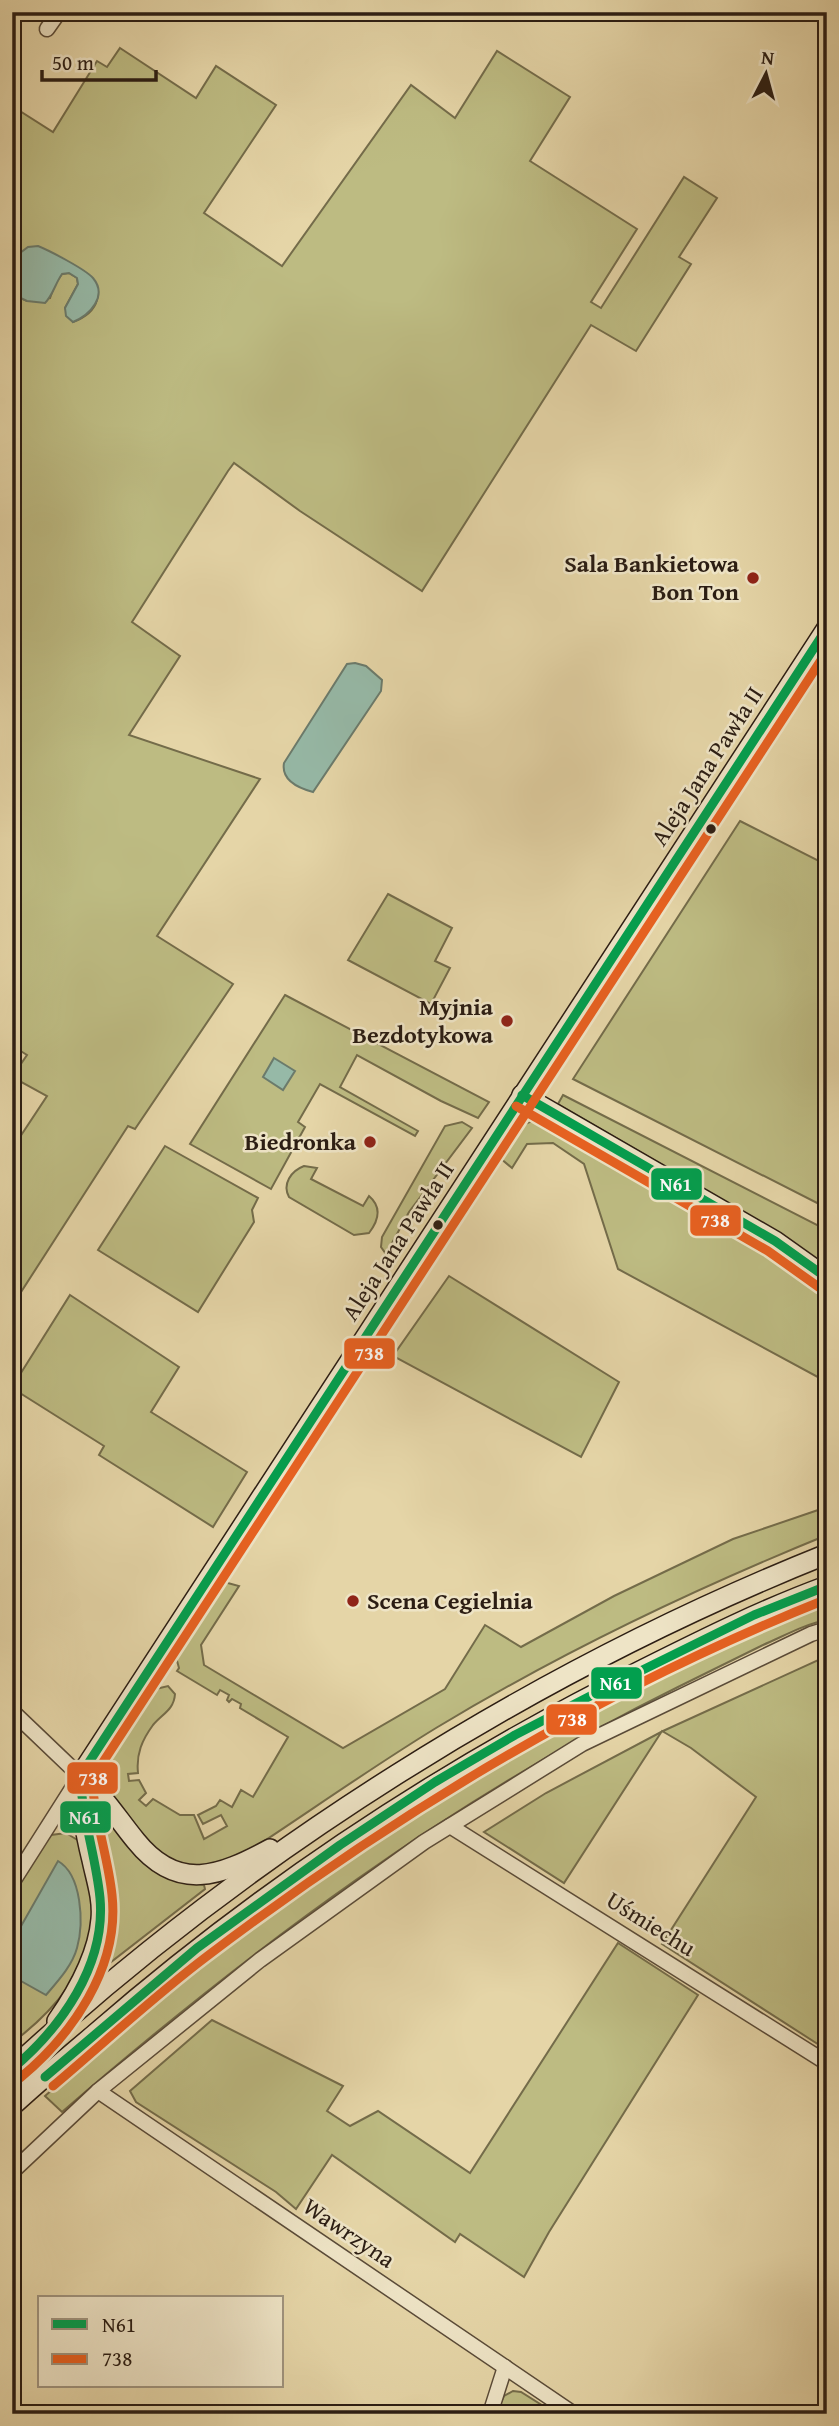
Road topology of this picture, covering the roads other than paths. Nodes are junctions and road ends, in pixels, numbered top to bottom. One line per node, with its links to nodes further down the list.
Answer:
1 (59, 12): 2 (street)
2 (47, 29)
3 (827, 628): 4 (main road, Aleja Jana Pawła II)
4 (522, 1095): 5 (main road); 10 (main road, Aleja Jana Pawła II)
5 (827, 1278)
6 (827, 1554): 11 (main road)
7 (827, 1586): 18 (main road)
8 (827, 1629): 12 (street)
9 (12, 1712): 10 (street)
10 (80, 1776): 11 (main road); 13 (street, Aleja Jana Pawła II); 14 (main road)
11 (324, 1821): 14 (main road)
12 (450, 1826): 15 (street, Uśmiechu); 17 (street)
13 (12, 1883)
14 (43, 2040): 16 (main road)
15 (827, 2063)
16 (12, 2069)
17 (98, 2091): 19 (street); 20 (street, Wawrzyna)
18 (12, 2106)
19 (12, 2172)
20 (505, 2367): 21 (street); 22 (street, Wawrzyna)
21 (490, 2414)
22 (574, 2414)

